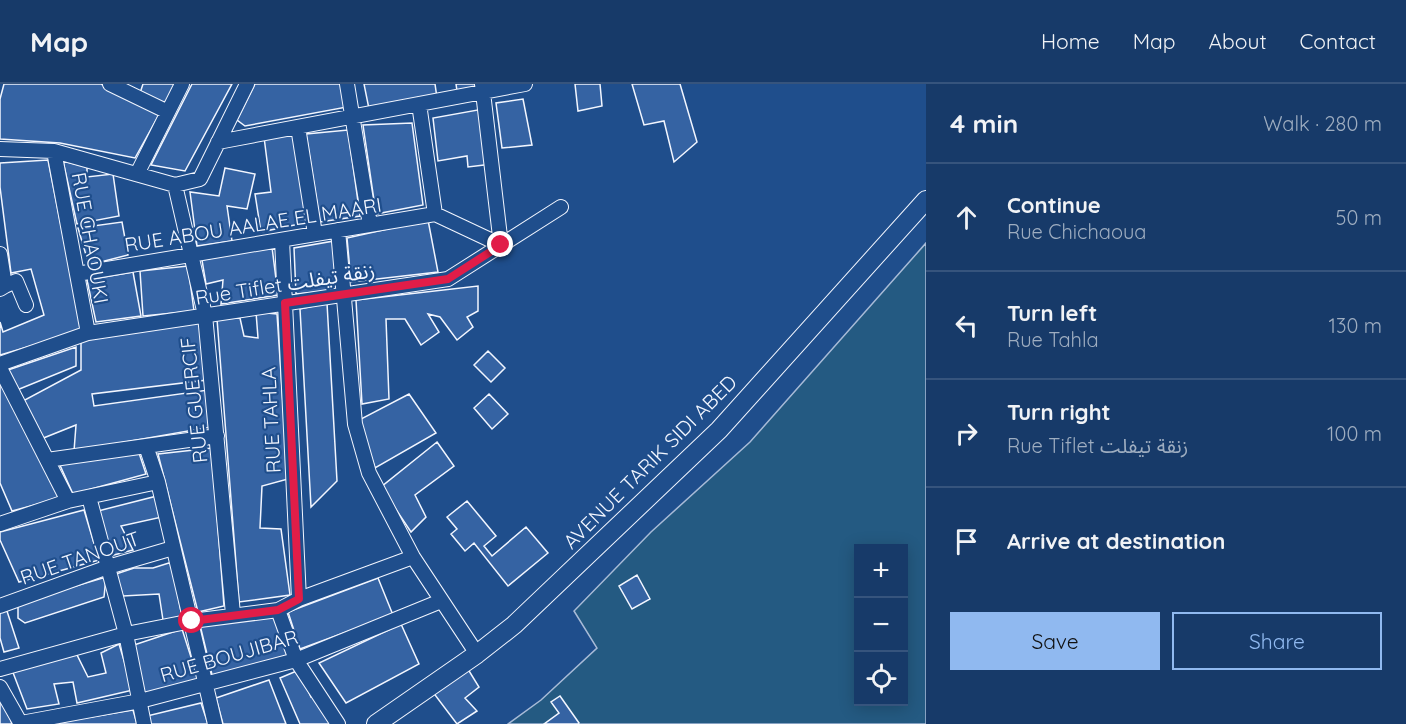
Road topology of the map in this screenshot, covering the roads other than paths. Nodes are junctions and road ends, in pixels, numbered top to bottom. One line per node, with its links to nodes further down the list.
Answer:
1 (110, 84): 8 (street)
2 (182, 84): 8 (street)
3 (247, 84): 11 (street)
4 (347, 84): 9 (street)
5 (525, 84): 6 (street)
6 (483, 88): 7 (street); 23 (street)
7 (419, 104): 9 (street); 18 (street)
8 (168, 112): 14 (street)
9 (352, 117): 10 (street); 19 (street)
10 (298, 127): 11 (street); 21 (street)
11 (218, 142): 15 (street)
12 (0, 149): 13 (street)
13 (54, 151): 14 (street); 26 (street, RUE CHAOUKI)
14 (137, 174): 15 (street)
15 (175, 185): 25 (street, RUE GUERCIF)
16 (926, 200): 51 (street, AVENUE TARIK SIDI ABED)
17 (561, 207): 23 (street, Rue Tiflet زنقة تيفلت)
18 (435, 214): 19 (street, RUE ABOU AALAE EL MAARI); 23 (street)
19 (370, 225): 20 (street, RUE ABOU AALAE EL MAARI)
20 (338, 230): 21 (street, RUE ABOU AALAE EL MAARI); 28 (street)
21 (315, 234): 22 (street, RUE ABOU AALAE EL MAARI)
22 (282, 240): 25 (street, RUE ABOU AALAE EL MAARI); 29 (street, RUE TAHLA)
23 (501, 245): 28 (street, Rue Tiflet زنقة تيفلت)
24 (0, 254): 27 (street)
25 (191, 255): 26 (street, RUE ABOU AALAE EL MAARI); 31 (street, RUE GUERCIF)
26 (77, 274): 32 (street, RUE CHAOUKI)
27 (3, 288): 30 (street)
28 (343, 295): 29 (street, Rue Tiflet زنقة تيفلت); 42 (street)
29 (285, 303): 31 (street, Rue Tiflet زنقة تيفلت); 44 (street, RUE TAHLA)
30 (26, 305)
31 (205, 315): 32 (street, Rue Tiflet زنقة تيفلت); 34 (street, RUE GUERCIF)
32 (88, 333): 33 (street, Rue Tiflet زنقة تيفلت)
33 (0, 366): 36 (street)
34 (217, 436): 35 (street); 48 (street, RUE GUERCIF)
35 (146, 446): 36 (street); 37 (street)
36 (47, 460): 39 (street)
37 (158, 482): 38 (street); 41 (street)
38 (89, 496): 39 (street); 43 (street)
39 (68, 501): 40 (street)
40 (0, 524)
41 (174, 548): 43 (street, RUE TANOUT); 49 (street)
42 (413, 557): 44 (street); 45 (street)
43 (108, 567): 46 (street, RUE TANOUT); 50 (street)
44 (299, 599): 47 (street)
45 (441, 601): 51 (street); 52 (street, RUE BOUJIBAR)
46 (0, 606)
47 (278, 610): 48 (street); 52 (street)
48 (233, 614): 49 (street)
49 (192, 621): 50 (street); 54 (street)
50 (126, 634): 53 (street); 56 (street)
51 (477, 654): 61 (street, AVENUE TARIK SIDI ABED)
52 (296, 660): 54 (street, RUE BOUJIBAR); 60 (street)
53 (0, 669)
54 (205, 684): 56 (street, RUE BOUJIBAR); 59 (street)
55 (0, 687): 57 (street)
56 (140, 701): 57 (street, RUE BOUJIBAR); 58 (street)
57 (21, 723)
58 (144, 724)
59 (215, 724)
60 (338, 724)
61 (376, 724)

